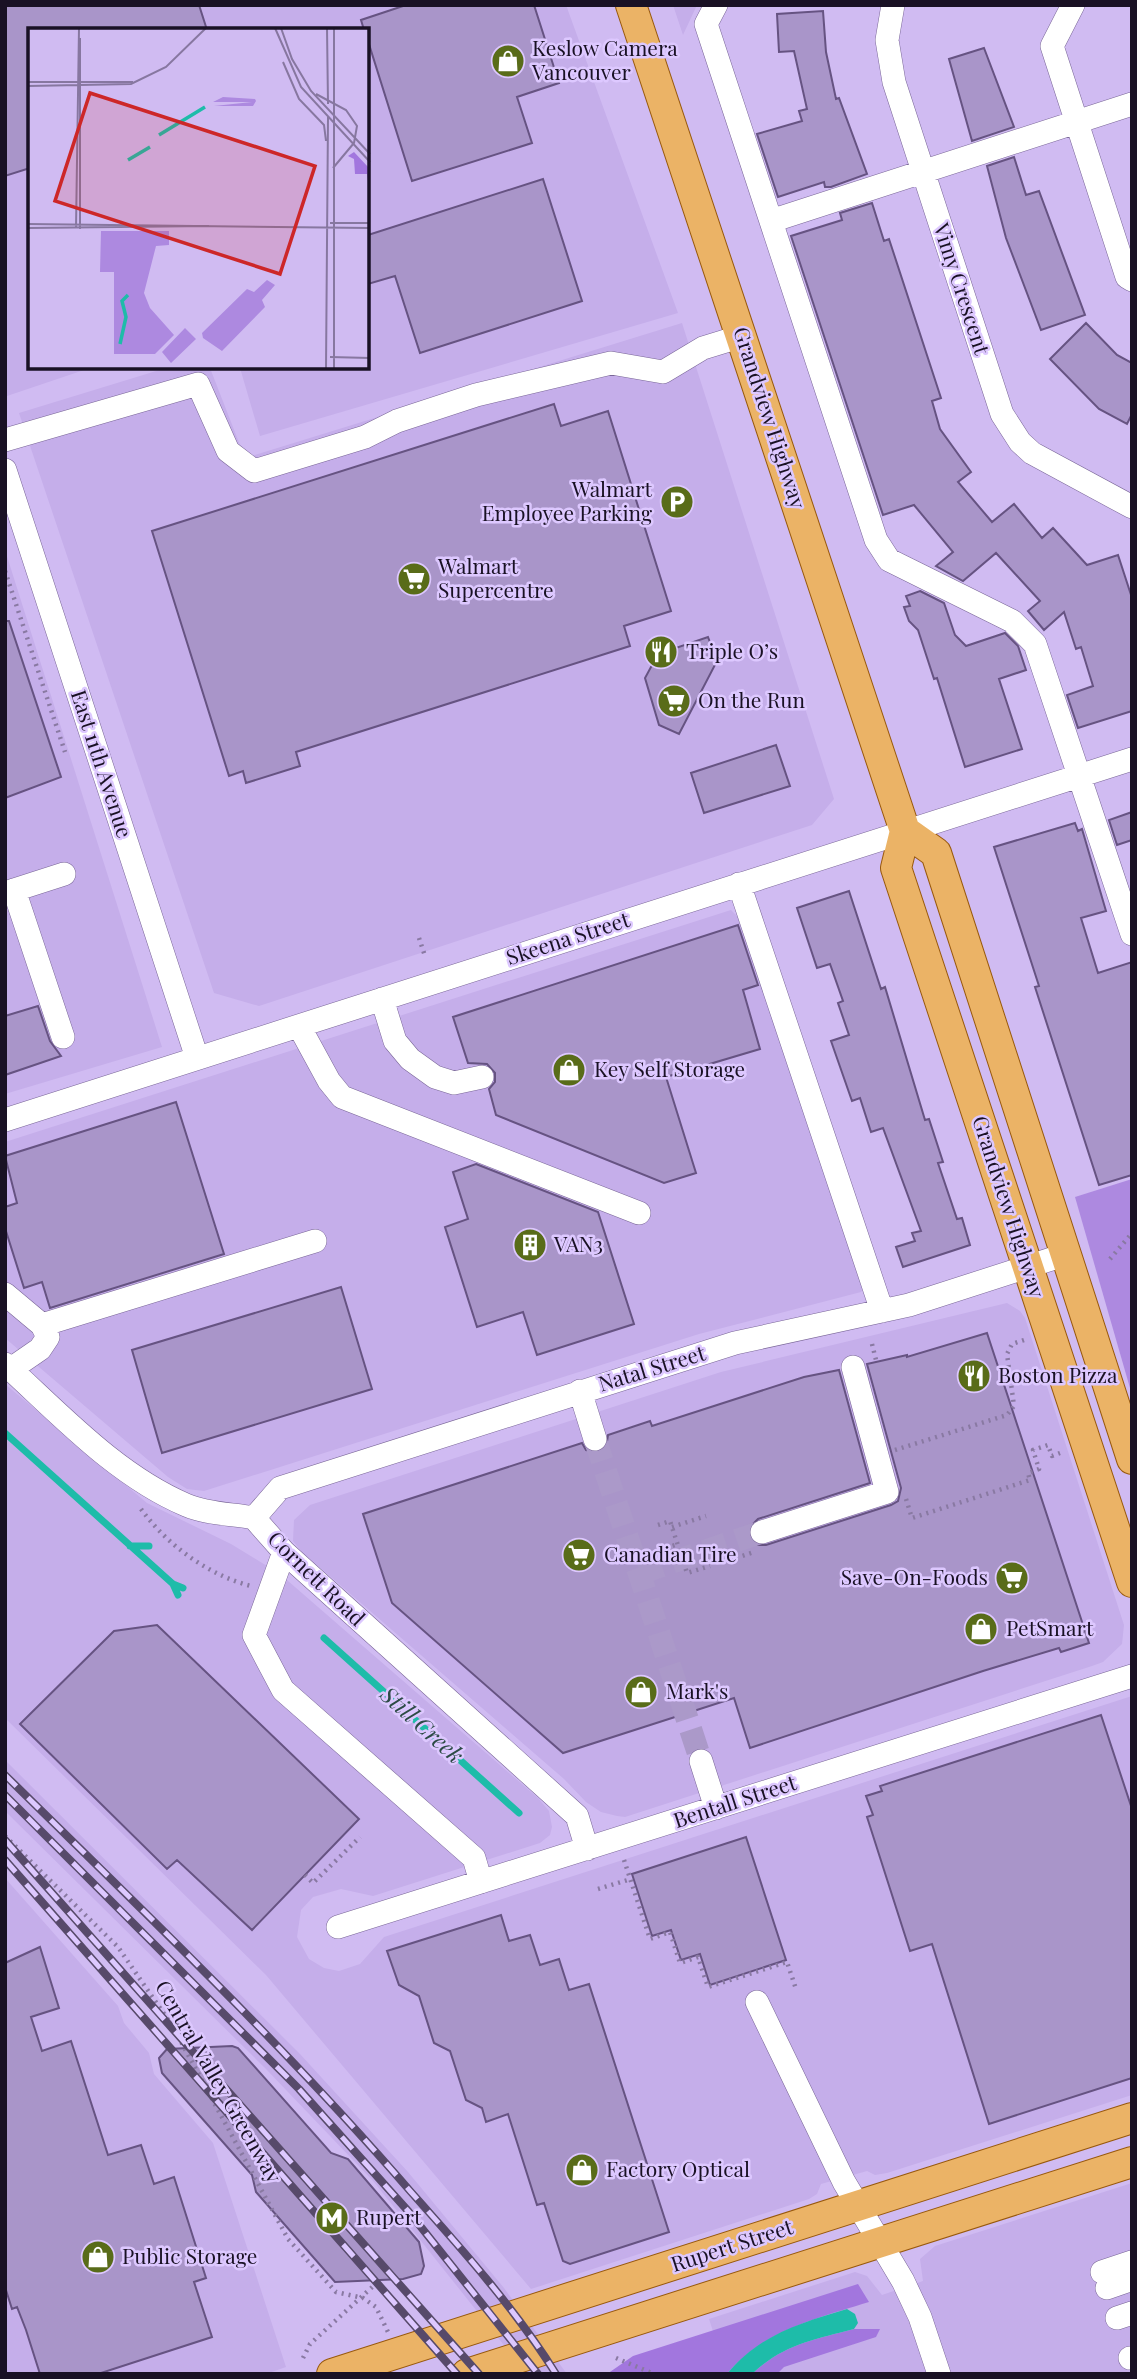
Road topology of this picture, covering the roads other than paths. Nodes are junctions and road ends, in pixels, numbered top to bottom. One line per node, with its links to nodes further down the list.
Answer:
1 (631, 5): 10 (main road, Grandview Highway)
2 (716, 5): 8 (street)
3 (893, 5): 7 (street, Vimy Crescent)
4 (1073, 5): 6 (street)
5 (1132, 104): 6 (street)
6 (1074, 122): 7 (street); 9 (street)
7 (924, 171): 8 (street); 13 (street, Vimy Crescent)
8 (771, 221): 15 (street)
9 (1132, 280)
10 (742, 336): 11 (street); 16 (main road, Grandview Highway)
11 (5, 440)
12 (5, 470): 24 (street, East 11th Avenue)
13 (1132, 508)
14 (1132, 759): 15 (street, Skeena Street)
15 (1081, 775): 16 (street, Skeena Street); 20 (street)
16 (905, 831): 18 (street, Skeena Street); 29 (main road, Grandview Highway); 30 (main road, Grandview Highway)
17 (64, 874): 19 (street)
18 (739, 884): 21 (street, Skeena Street); 32 (street)
19 (10, 891): 23 (street)
20 (1132, 934)
21 (382, 999): 22 (street, Skeena Street); 25 (street)
22 (299, 1026): 24 (street, Skeena Street); 27 (street)
23 (63, 1037)
24 (197, 1058): 26 (street, Skeena Street)
25 (482, 1077)
26 (5, 1120)
27 (639, 1213)
28 (315, 1241): 33 (street)
29 (1066, 1254): 30 (street, Natal Street); 38 (main road, Grandview Highway)
30 (1027, 1267): 32 (street, Natal Street); 42 (main road, Grandview Highway)
31 (5, 1294): 33 (street)
32 (882, 1311): 36 (street, Natal Street)
33 (42, 1325): 34 (street)
34 (8, 1367): 39 (street, Cornett Road)
35 (853, 1367): 40 (street)
36 (580, 1391): 37 (street); 39 (street, Natal Street)
37 (595, 1439)
38 (1132, 1459)
39 (254, 1518): 41 (street, Cornett Road)
40 (762, 1532)
41 (284, 1552): 46 (street, Cornett Road); 47 (street)
42 (1132, 1582)
43 (1132, 1676): 45 (street, Bentall Street)
44 (701, 1761): 45 (street)
45 (716, 1808): 46 (street, Bentall Street)
46 (587, 1849): 47 (street, Bentall Street)
47 (481, 1882): 48 (street, Bentall Street)
48 (338, 1927)
49 (757, 2002): 52 (street)
50 (1132, 2118): 52 (main road, Rupert Street)
51 (1132, 2162): 53 (main road, Rupert Street)
52 (859, 2206): 53 (street); 54 (main road, Rupert Street)
53 (882, 2243): 55 (main road, Rupert Street); 56 (street)
54 (332, 2374)
55 (467, 2374)
56 (939, 2374)

